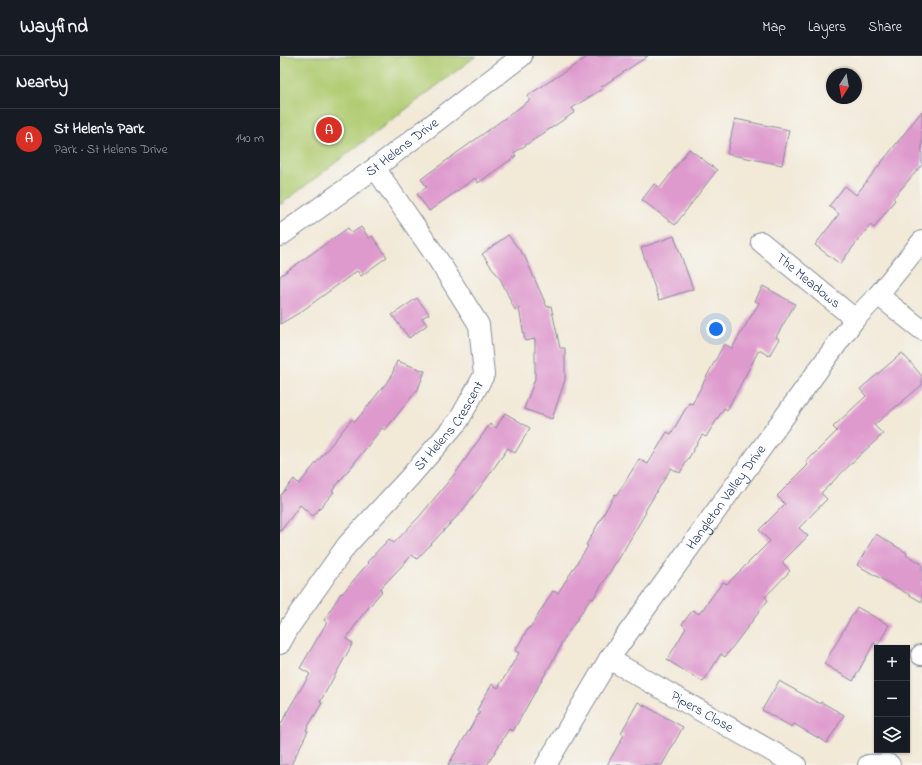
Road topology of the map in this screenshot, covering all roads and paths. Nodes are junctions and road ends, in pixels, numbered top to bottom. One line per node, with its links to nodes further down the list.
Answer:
1 (522, 56): 2 (street, St Helens Drive)
2 (375, 168): 3 (street, St Helens Drive); 9 (street, St Helens Crescent)
3 (280, 236)
4 (922, 241): 6 (street, Hangleton Valley Drive)
5 (761, 242): 7 (street, The Meadows)
6 (878, 295): 7 (street, Hangleton Valley Drive); 8 (street)
7 (856, 319): 10 (street, Hangleton Valley Drive)
8 (922, 330)
9 (280, 644)
10 (609, 659): 11 (street, Hangleton Valley Drive); 12 (street, Pipers Close)
11 (546, 765)
12 (796, 765)
13 (868, 765): 14 (street)
14 (890, 765)

